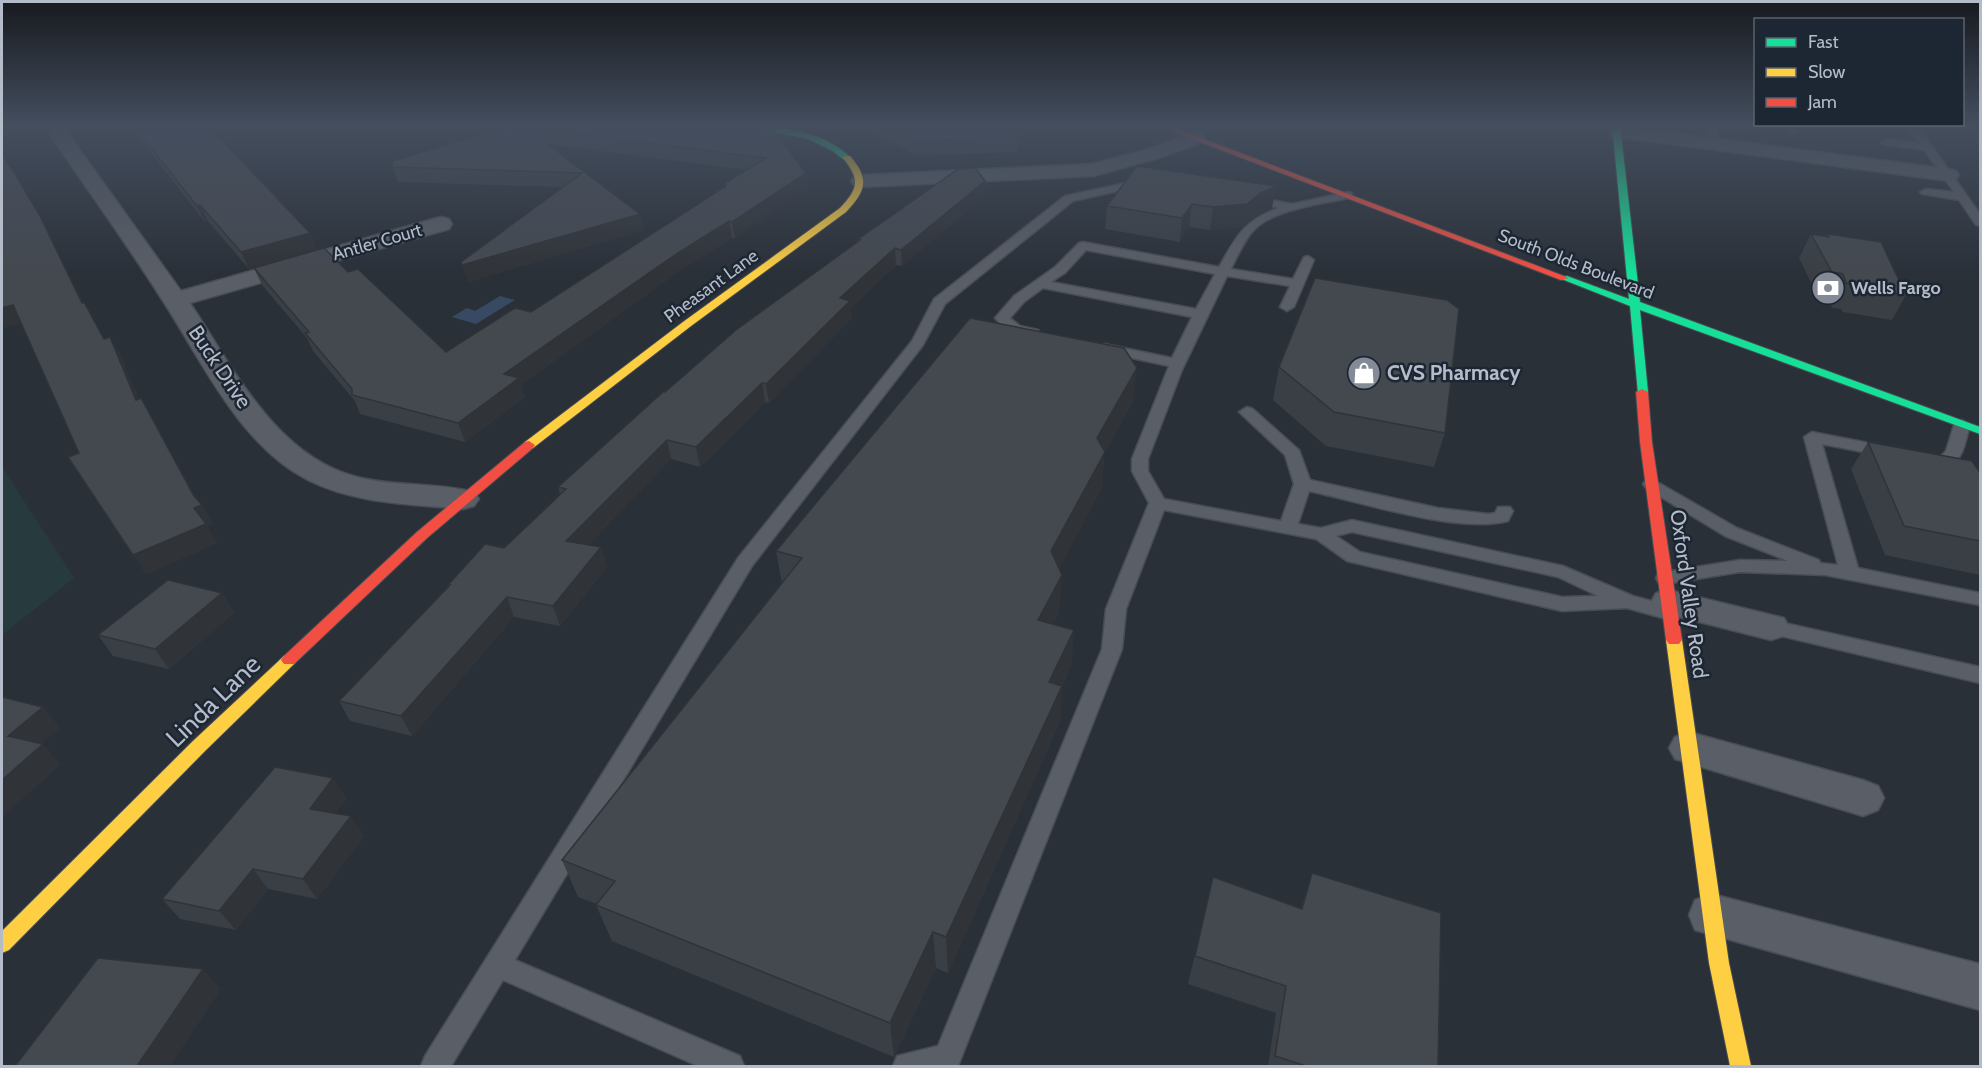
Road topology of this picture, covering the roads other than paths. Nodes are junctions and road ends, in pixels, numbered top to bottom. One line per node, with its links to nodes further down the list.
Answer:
1 (88, 175): 20 (street, Buck Drive)
2 (859, 175): 7 (street)
3 (1032, 175): 7 (street)
4 (1294, 175): 11 (street, South Olds Boulevard)
5 (1622, 175): 21 (street, Oxford Valley Road)
6 (1949, 175): 12 (lane)
7 (861, 181): 34 (street, Pheasant Lane)
8 (1166, 184): 50 (lane)
9 (1926, 192): 12 (lane)
10 (1232, 194): 13 (lane)
11 (1348, 195): 13 (lane); 21 (street, South Olds Boulevard)
12 (1963, 197): 14 (lane)
13 (1294, 208): 17 (lane)
14 (1980, 222)
15 (441, 224): 20 (street, Antler Court)
16 (1308, 260): 18 (lane)
17 (1223, 272): 18 (lane); 19 (lane); 23 (lane)
18 (1297, 283): 22 (lane)
19 (1041, 284): 23 (lane); 24 (lane)
20 (175, 300): 34 (street, Buck Drive)
21 (1634, 306): 28 (street, South Olds Boulevard); 33 (street, Oxford Valley Road)
22 (1287, 307)
23 (1200, 314): 26 (lane)
24 (1049, 336)
25 (1096, 346): 26 (lane)
26 (1176, 363): 35 (lane)
27 (1247, 412): 32 (lane)
28 (1962, 424): 29 (street, South Olds Boulevard); 30 (lane)
29 (1980, 431)
30 (1947, 459): 31 (lane); 40 (lane)
31 (1964, 469)
32 (1303, 484): 36 (lane); 37 (lane)
33 (1652, 484): 39 (lane); 41 (street, Oxford Valley Road)
34 (463, 499): 49 (street, Linda Lane)
35 (1158, 503): 37 (lane); 54 (lane)
36 (1504, 511)
37 (1288, 527): 38 (lane)
38 (1321, 534): 43 (lane); 43 (lane)
39 (1825, 569): 40 (lane); 41 (lane)
40 (1850, 573): 42 (lane)
41 (1668, 598): 43 (lane); 44 (street); 46 (street, Oxford Valley Road)
42 (1980, 599)
43 (1627, 602)
44 (1771, 627): 45 (lane)
45 (1980, 675)
46 (1689, 748): 47 (street); 48 (street, Oxford Valley Road)
47 (1863, 798)
48 (1712, 915): 51 (street); 55 (street, Oxford Valley Road)
49 (2, 944)
50 (498, 965): 52 (lane); 53 (lane)
51 (1980, 987)
52 (435, 1066)
53 (730, 1066)
54 (907, 1066)
55 (1741, 1066)

